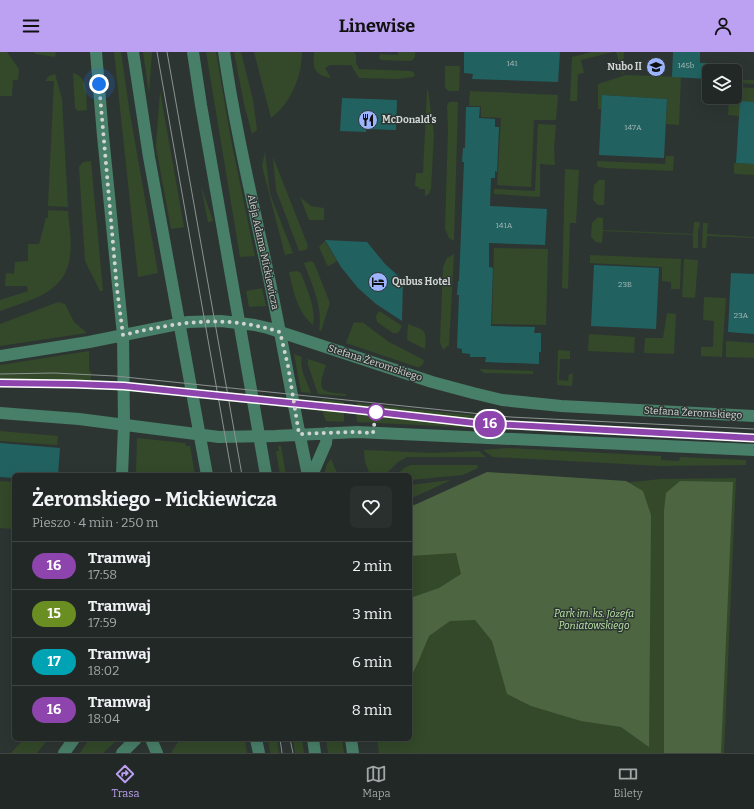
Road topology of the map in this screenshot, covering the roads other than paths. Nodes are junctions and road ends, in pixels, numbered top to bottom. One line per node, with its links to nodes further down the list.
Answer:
1 (96, 52): 6 (main road)
2 (132, 52): 15 (main road)
3 (194, 52): 16 (main road)
4 (224, 52): 5 (main road, Aleja Adama Mickiewicza)
5 (280, 332): 6 (main road, Stefana Żeromskiego); 9 (main road, Stefana Żeromskiego); 12 (main road, Aleja Adama Mickiewicza)
6 (123, 335): 7 (main road, Stefana Żeromskiego); 10 (main road)
7 (0, 356)
8 (0, 413): 10 (main road)
9 (754, 416)
10 (124, 425): 12 (main road); 14 (main road)
11 (327, 433): 12 (main road); 13 (main road); 18 (main road)
12 (299, 434): 17 (main road, Aleja Adama Mickiewicza)
13 (754, 450)
14 (122, 473)
15 (207, 473)
16 (266, 473)
17 (308, 473)
18 (313, 473)
19 (73, 741): 25 (main road)
20 (134, 741): 26 (main road)
21 (152, 741): 27 (main road)
22 (256, 741): 28 (main road)
23 (313, 741): 29 (main road)
24 (351, 741): 30 (main road)
25 (64, 753)
26 (122, 753)
27 (156, 753)
28 (259, 753)
29 (315, 753)
30 (353, 753)

